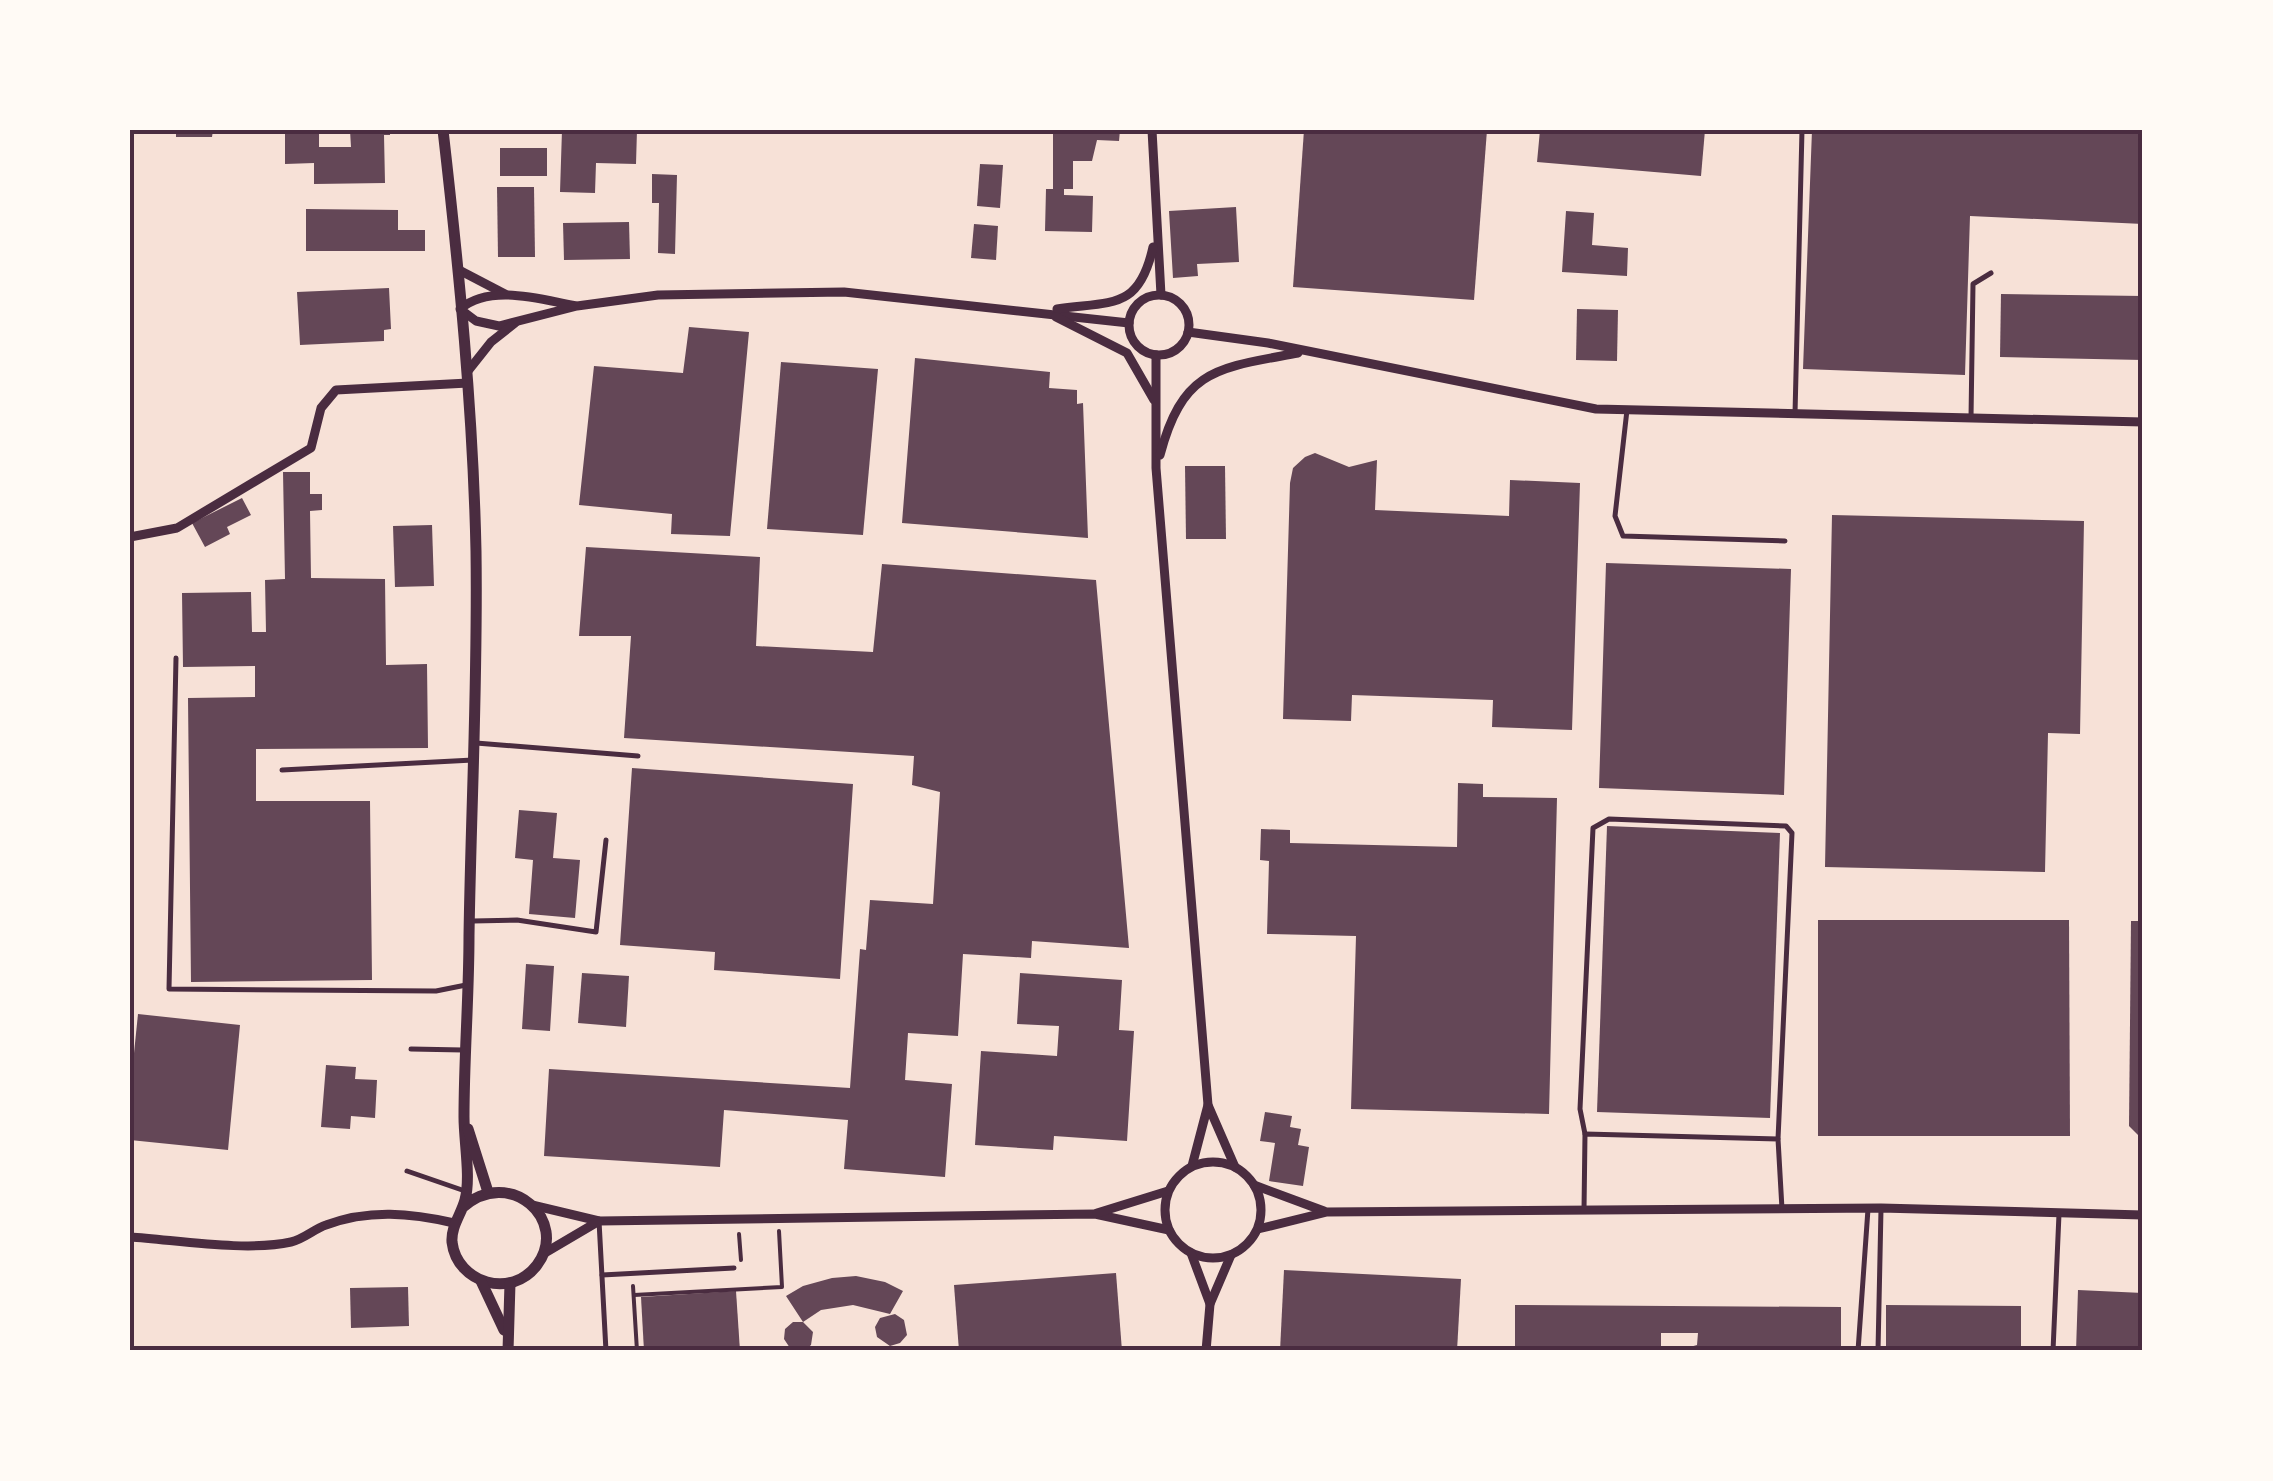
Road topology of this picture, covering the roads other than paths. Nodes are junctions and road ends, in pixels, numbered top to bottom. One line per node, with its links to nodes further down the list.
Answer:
1 (443, 130): 5 (street)
2 (1152, 130): 4 (street)
3 (1802, 130): 20 (lane)
4 (1156, 236): 7 (street); 11 (street)
5 (460, 270): 8 (street); 10 (street)
6 (1992, 274): 21 (lane)
7 (1161, 294): 13 (street); 14 (street)
8 (508, 295): 9 (street); 10 (street)
9 (578, 306): 11 (street); 12 (street)
10 (460, 309): 12 (street); 17 (street)
11 (1044, 311): 13 (street); 18 (street)
12 (516, 322): 17 (street)
13 (1129, 323): 16 (street)
14 (1188, 332): 15 (street); 16 (street)
15 (1306, 351): 19 (street); 23 (street)
16 (1156, 354): 18 (street)
17 (468, 377): 24 (street); 27 (street)
18 (1155, 402): 23 (street)
19 (1627, 410): 20 (street); 25 (lane)
20 (1795, 414): 21 (street)
21 (1971, 418): 22 (street)
22 (2143, 422)
23 (1156, 468): 36 (street)
24 (130, 537)
25 (1785, 542)
26 (176, 658): 33 (lane)
27 (476, 743): 28 (lane); 29 (street)
28 (638, 756)
29 (476, 760): 30 (lane); 32 (street)
30 (282, 770)
31 (606, 840): 32 (lane)
32 (470, 922): 33 (street)
33 (469, 985): 35 (street)
34 (411, 1049): 35 (lane)
35 (466, 1050): 37 (street)
36 (1208, 1105): 40 (street); 41 (street)
37 (464, 1114): 45 (street); 46 (street)
38 (1585, 1134): 39 (lane); 39 (lane); 52 (lane)
39 (1778, 1139): 50 (lane)
40 (1192, 1166): 41 (street); 44 (street)
41 (1235, 1167): 43 (street)
42 (407, 1171): 45 (lane)
43 (1254, 1185): 53 (street); 59 (street)
44 (1168, 1191): 54 (street); 60 (street)
45 (467, 1192): 48 (street)
46 (488, 1192): 47 (street); 48 (street)
47 (532, 1205): 57 (street); 63 (street)
48 (462, 1208): 58 (street)
49 (1881, 1208): 51 (street); 55 (street); 75 (lane)
50 (1782, 1209): 51 (street); 52 (street)
51 (1868, 1209): 74 (lane)
52 (1584, 1210): 53 (street)
53 (1327, 1212): 59 (street)
54 (1095, 1214): 57 (street); 60 (street)
55 (2059, 1214): 56 (street); 76 (lane)
56 (2143, 1215)
57 (599, 1221): 63 (street); 66 (lane)
58 (454, 1224): 61 (street); 67 (street)
59 (1258, 1229): 64 (street)
60 (1169, 1230): 62 (street)
61 (130, 1237)
62 (1190, 1253): 64 (street); 69 (street)
63 (542, 1254): 68 (street)
64 (1232, 1255): 69 (street)
65 (738, 1268): 66 (lane)
66 (602, 1275): 72 (lane)
67 (481, 1281): 68 (street); 70 (street)
68 (510, 1283): 70 (street)
69 (1210, 1304): 73 (street)
70 (506, 1334): 71 (street)
71 (508, 1351)
72 (606, 1351)
73 (1206, 1351)
74 (1858, 1351)
75 (1878, 1351)
76 (2052, 1351)

